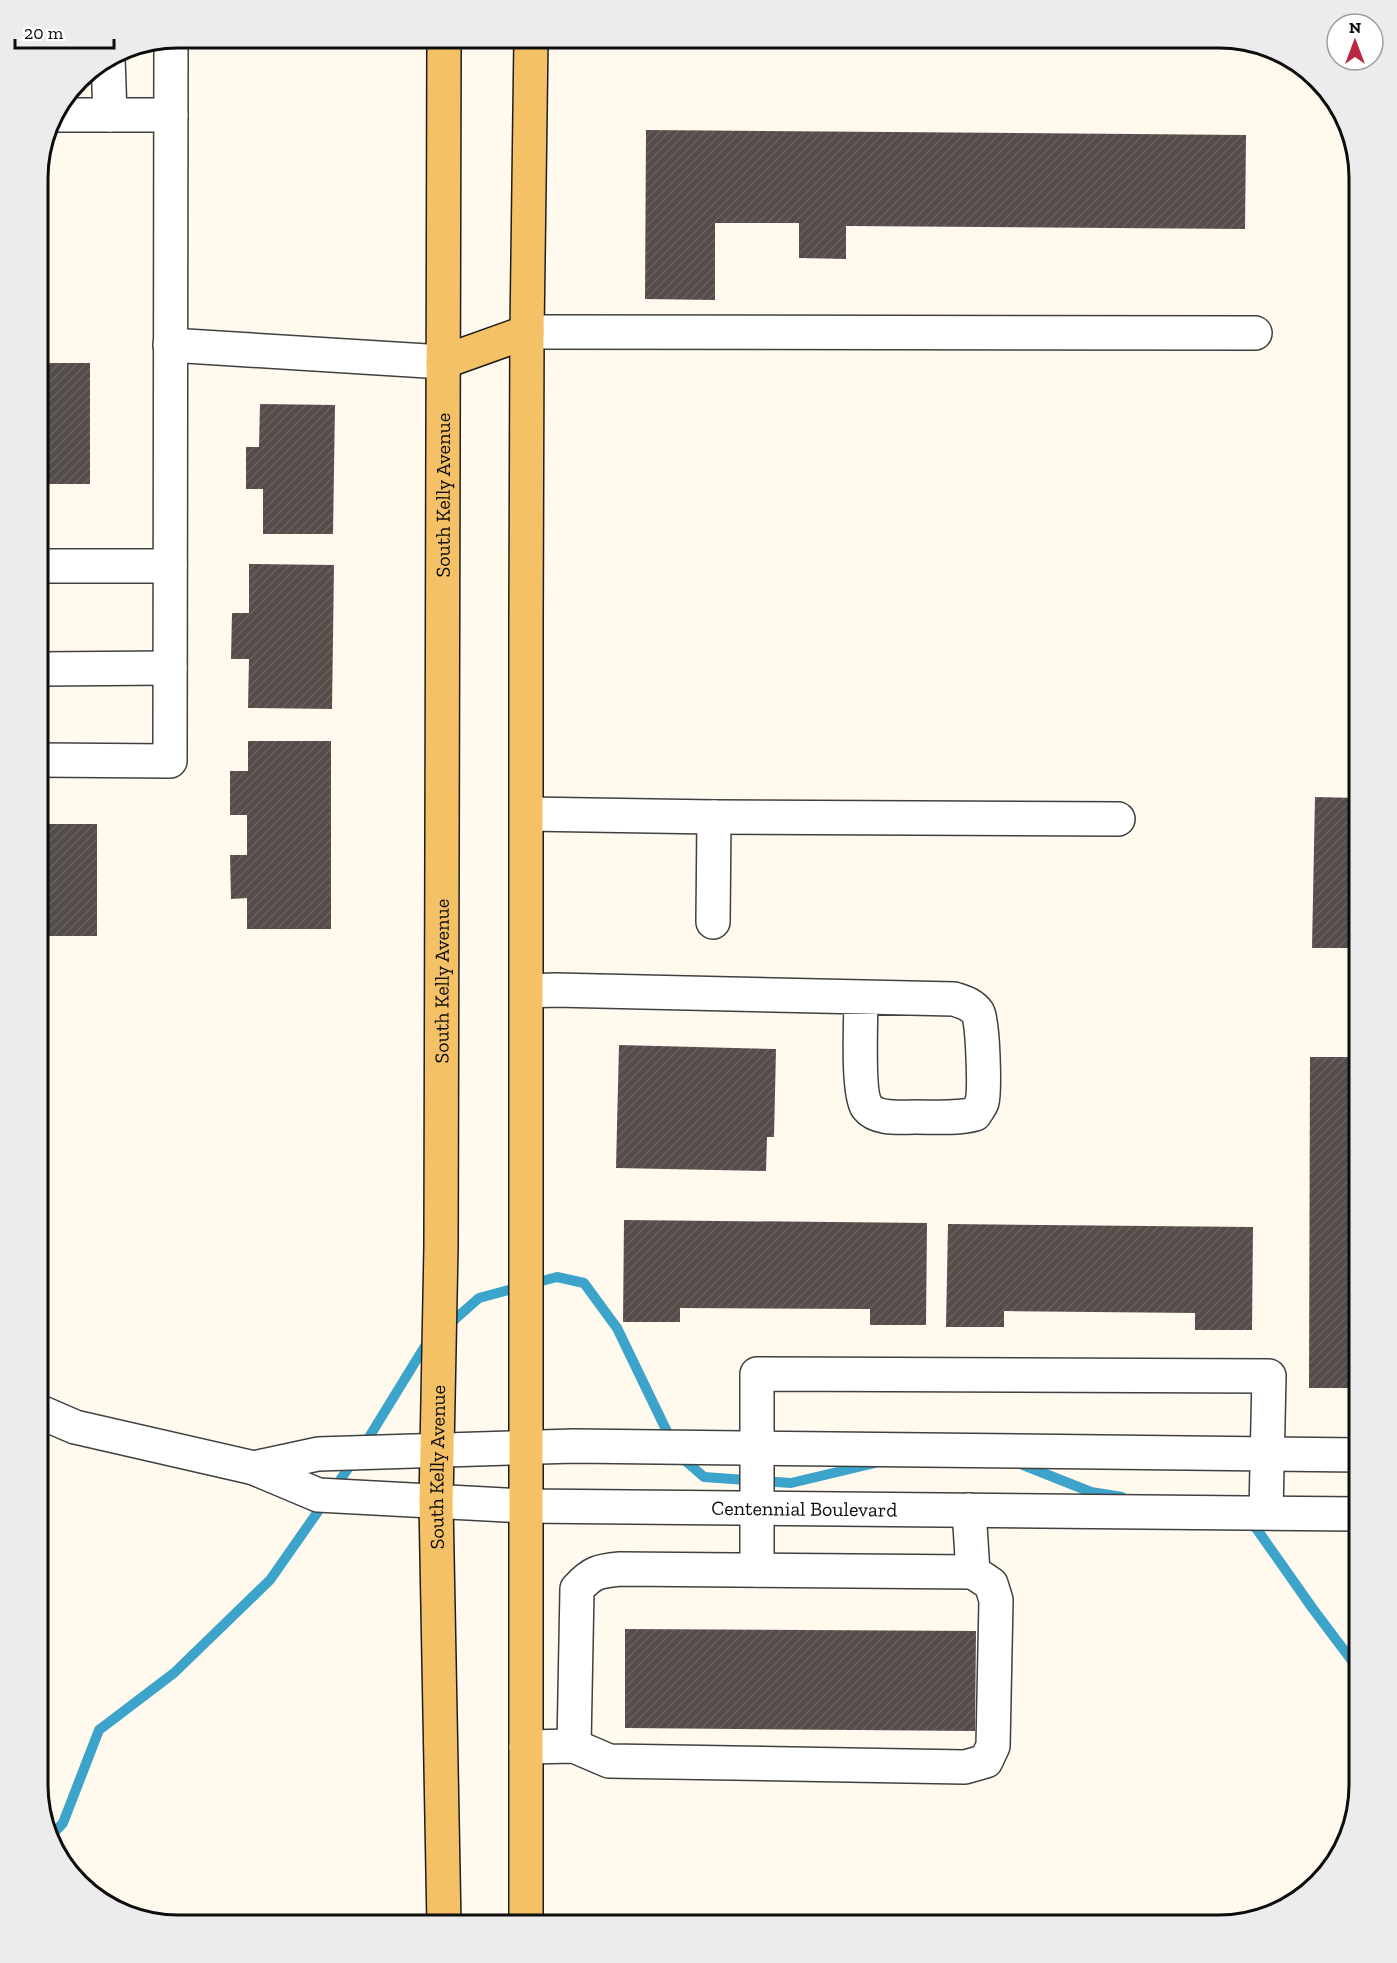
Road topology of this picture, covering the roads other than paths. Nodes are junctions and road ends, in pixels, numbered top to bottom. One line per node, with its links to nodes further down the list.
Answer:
1 (171, 48): 7 (street)
2 (444, 48): 11 (main road, South Kelly Avenue)
3 (531, 48): 8 (main road)
4 (108, 68): 6 (street)
5 (65, 115): 6 (street)
6 (110, 115): 7 (street)
7 (171, 115): 10 (street)
8 (527, 332): 9 (street); 11 (main road); 17 (main road)
9 (1255, 333)
10 (170, 345): 11 (street); 13 (street)
11 (443, 362): 26 (main road, South Kelly Avenue)
12 (48, 566): 13 (street)
13 (170, 566): 14 (street)
14 (170, 668): 15 (street); 16 (street)
15 (48, 669)
16 (48, 760)
17 (528, 814): 18 (street); 21 (main road)
18 (714, 817): 19 (street); 20 (street)
19 (1118, 819)
20 (713, 922)
21 (527, 991): 22 (street); 24 (main road)
22 (861, 997): 22 (street)
23 (48, 1415): 29 (street, Centennial Boulevard)
24 (525, 1447): 25 (street, Centennial Boulevard); 26 (street, Centennial Boulevard); 31 (main road)
25 (757, 1448): 27 (street, Centennial Boulevard); 27 (street); 32 (street)
26 (437, 1450): 29 (street, Centennial Boulevard); 30 (main road, South Kelly Avenue)
27 (1268, 1454): 28 (street, Centennial Boulevard); 34 (street)
28 (1349, 1455)
29 (254, 1468): 30 (street, Centennial Boulevard)
30 (436, 1503): 31 (street, Centennial Boulevard); 40 (main road, South Kelly Avenue)
31 (525, 1506): 32 (street, Centennial Boulevard); 39 (main road)
32 (758, 1509): 33 (street, Centennial Boulevard); 36 (street)
33 (969, 1510): 34 (street, Centennial Boulevard); 37 (street)
34 (1266, 1512): 35 (street, Centennial Boulevard)
35 (1349, 1514)
36 (757, 1570): 37 (street); 38 (street)
37 (973, 1572): 38 (street)
38 (574, 1746): 39 (street)
39 (526, 1747): 41 (main road)
40 (444, 1915)
41 (526, 1915)

